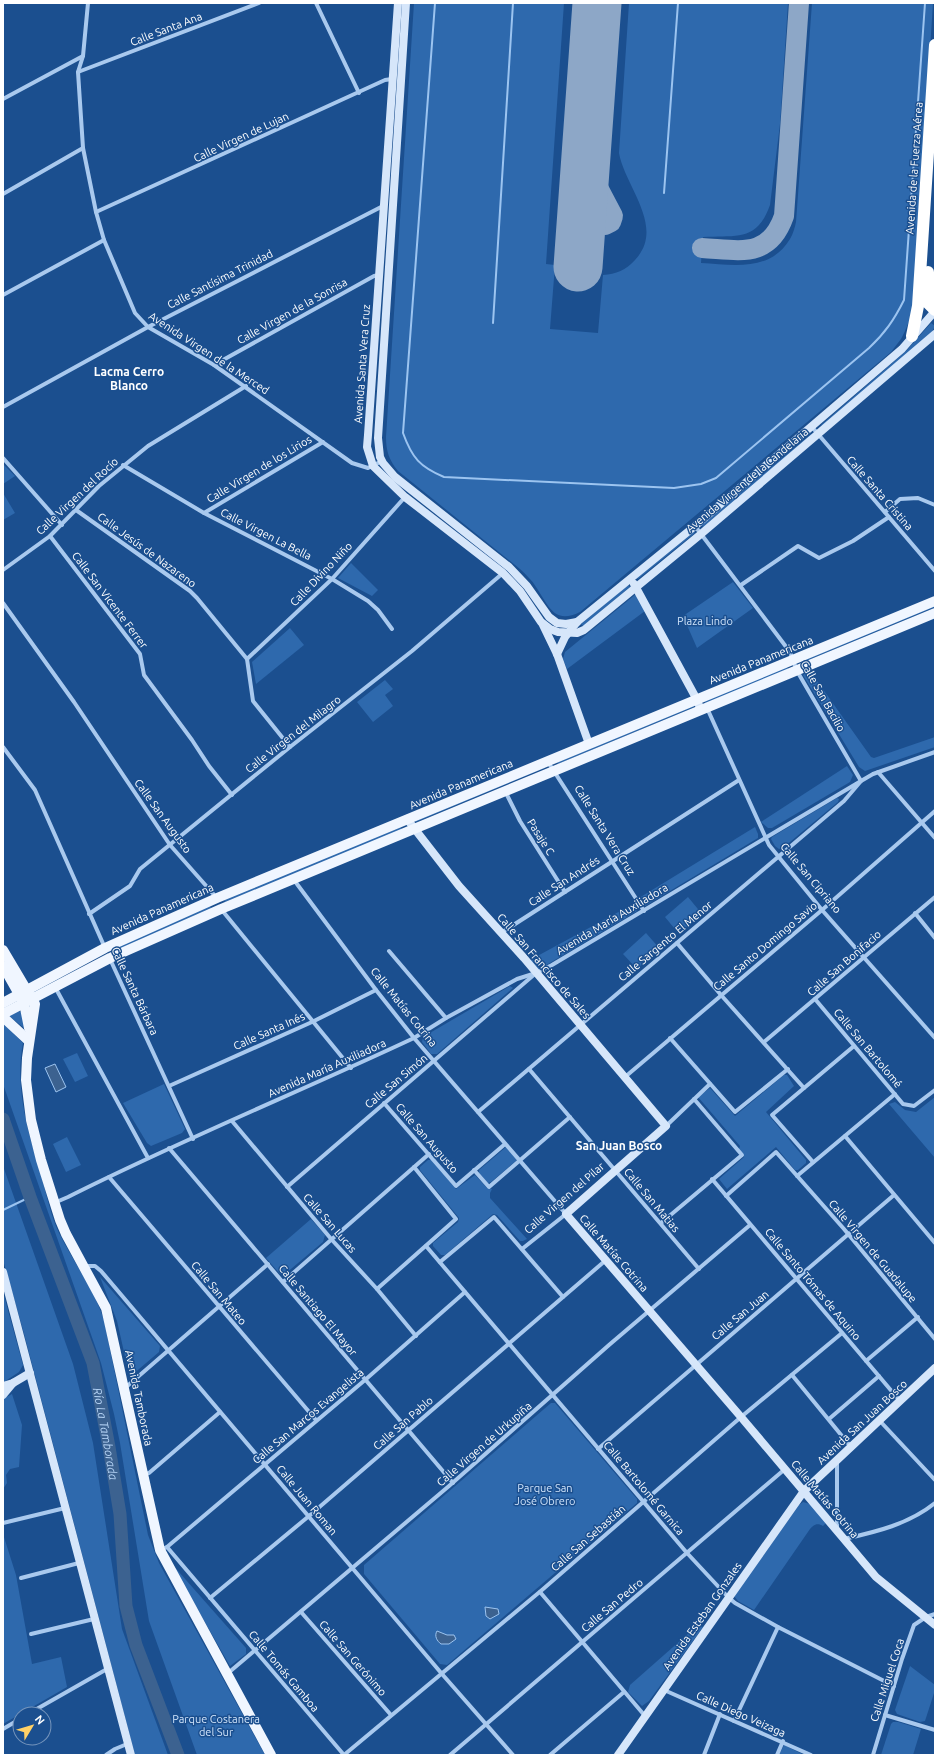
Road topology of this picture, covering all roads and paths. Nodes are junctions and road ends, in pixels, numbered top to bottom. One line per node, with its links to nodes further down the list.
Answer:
1 (88, 3): 7 (street, Avenida Virgen de la Merced)
2 (259, 3): 8 (street, Calle Santa Ana)
3 (316, 3): 10 (street)
4 (398, 3): 9 (main road, Avenida Santa Vera Cruz)
5 (406, 3): 35 (main road, Avenida Santa Vera Cruz)
6 (935, 45): 11 (highway, Avenida de la Fuerza Aérea)
7 (83, 56): 8 (street, Avenida Virgen de la Merced); 12 (street)
8 (78, 72): 14 (street, Avenida Virgen de la Merced)
9 (392, 80): 10 (street, Calle Virgen de Lujan); 17 (main road, Avenida Santa Vera Cruz)
10 (359, 93): 18 (street, Calle Virgen de Lujan)
11 (933, 98): 13 (highway, Avenida de la Fuerza Aérea)
12 (3, 99)
13 (932, 122): 21 (highway, Avenida de la Fuerza Aérea)
14 (83, 148): 16 (street); 18 (street, Avenida Virgen de la Merced)
15 (935, 167): 21 (highway, Avenida de la Fuerza Aérea)
16 (3, 194)
17 (384, 206): 20 (main road, Avenida Santa Vera Cruz); 25 (street, Calle Santísima Trinidad)
18 (96, 212): 19 (street, Avenida Virgen de la Merced)
19 (104, 240): 22 (street); 25 (street, Avenida Virgen de la Merced)
20 (379, 275): 28 (street, Calle Virgen de la Sonrisa); 37 (main road, Avenida Santa Vera Cruz)
21 (923, 289): 23 (highway); 24 (highway); 27 (highway)
22 (3, 295)
23 (935, 299)
24 (935, 310): 27 (main road, Avenida Virgen de la Candelaria)
25 (148, 327): 28 (street, Avenida Virgen de la Merced); 30 (street, Calle Santísima Trinidad)
26 (935, 334): 32 (main road, Avenida Virgen de la Candelaria)
27 (912, 336): 31 (main road, Avenida Virgen de la Candelaria)
28 (214, 364): 29 (street, Avenida Virgen de la Merced)
29 (246, 386): 33 (street, Avenida Virgen de la Merced); 36 (street, Calle Virgen del Rocío)
30 (3, 407)
31 (812, 427): 32 (street, Calle Santa Cristina); 45 (main road, Avenida Virgen de la Candelaria)
32 (818, 435): 41 (street, Calle Santa Cristina); 46 (main road, Avenida Virgen de la Candelaria)
33 (323, 442): 37 (street, Avenida Virgen de la Merced); 42 (street, Calle Virgen de los Lirios)
34 (3, 458): 44 (street)
35 (382, 461): 37 (street); 48 (main road, Avenida Santa Vera Cruz)
36 (123, 465): 40 (street, Calle Virgen del Rocío); 42 (street, Calle Virgen La Bella)
37 (373, 466): 38 (main road, Avenida Santa Vera Cruz)
38 (405, 497): 51 (main road, Avenida Santa Vera Cruz); 52 (street, Calle Divino Niño)
39 (935, 505): 41 (street)
40 (76, 510): 44 (street, Calle Virgen del Rocío); 64 (street, Calle Jesús de Nazareno)
41 (885, 512): 43 (street, Calle Santa Cristina)
42 (204, 513): 52 (street, Calle Virgen La Bella)
43 (889, 517): 50 (street, Calle Santa Cristina); 54 (street)
44 (62, 524): 47 (street, Calle Virgen del Rocío)
45 (695, 526): 46 (street, Calle San Bacilio); 53 (main road, Avenida Virgen de la Candelaria)
46 (701, 534): 54 (street, Calle San Bacilio); 55 (main road, Avenida Virgen de la Candelaria)
47 (50, 536): 49 (street, Calle Virgen del Rocío); 79 (street, Calle San Vicente Ferrer)
48 (509, 567): 51 (street, Calle Virgen del Milagro); 60 (main road, Avenida Santa Vera Cruz)
49 (3, 570)
50 (935, 571)
51 (503, 573): 59 (main road, Avenida Santa Vera Cruz); 70 (street, Calle Virgen del Milagro)
52 (332, 579): 61 (street, Calle Virgen La Bella); 64 (street, Calle Divino Niño)
53 (629, 579): 55 (main road, Calle San Cipriano); 60 (main road, Avenida Virgen de la Candelaria)
54 (741, 585): 65 (street, Calle San Bacilio)
55 (636, 587): 62 (main road, Avenida Virgen de la Candelaria); 67 (main road, Calle San Cipriano)
56 (935, 601): 65 (main road, Avenida Panamericana)
57 (3, 603): 86 (street, Calle San Augusto)
58 (935, 613): 66 (main road, Avenida Panamericana)
59 (541, 622): 62 (main road, Avenida Santa Vera Cruz); 63 (main road)
60 (577, 622): 62 (main road, Avenida Virgen de la Candelaria)
61 (392, 629)
62 (568, 633): 63 (main road, Avenida Virgen de la Candelaria)
63 (556, 654): 69 (main road)
64 (247, 659): 70 (street)
65 (793, 660): 66 (street, Calle San Bacilio); 67 (main road, Avenida Panamericana)
66 (797, 671): 68 (main road, Avenida Panamericana); 77 (street, Calle San Bacilio)
67 (696, 698): 68 (main road, Calle San Cipriano); 69 (main road, Avenida Panamericana)
68 (704, 709): 74 (main road, Avenida Panamericana); 76 (street, Calle San Cipriano)
69 (589, 744): 73 (main road, Avenida Panamericana)
70 (290, 746): 79 (street, Calle Virgen del Milagro)
71 (3, 747): 96 (street, Calle Santa Bárbara)
72 (935, 752): 75 (street, Avenida María Auxiliadora)
73 (548, 760): 74 (street, Calle Santa Vera Cruz); 81 (main road, Avenida Panamericana)
74 (554, 771): 78 (main road, Avenida Panamericana); 88 (street, Calle Santa Vera Cruz)
75 (878, 772): 77 (street, Avenida María Auxiliadora); 82 (street)
76 (739, 780): 84 (street, Calle San Cipriano); 88 (street, Calle San Andrés)
77 (861, 780): 84 (street, Avenida María Auxiliadora); 87 (street, Calle Sargento El Menor)
78 (504, 791): 83 (main road, Avenida Panamericana); 90 (street, Pasaje C)
79 (232, 795): 86 (street, Calle Virgen del Milagro)
80 (935, 811): 82 (street, Calle Santo Domingo Savio)
81 (407, 820): 83 (main road, Calle San Francisco de Sales); 92 (main road, Avenida Panamericana)
82 (922, 822): 85 (street); 94 (street, Calle Santo Domingo Savio)
83 (413, 829): 89 (main road, Avenida Panamericana); 98 (main road, Calle San Francisco de Sales)
84 (765, 838): 87 (street, Calle San Cipriano); 95 (street, Avenida María Auxiliadora)
85 (935, 838)
86 (170, 845): 92 (street, Calle San Augusto); 96 (street, Calle Virgen del Milagro)
87 (777, 857): 94 (street, Calle San Cipriano); 100 (street, Calle Sargento El Menor)
88 (612, 861): 90 (street, Calle San Andrés); 95 (street, Calle Santa Vera Cruz)
89 (294, 879): 93 (main road, Avenida Panamericana); 109 (street, Calle Matías Cotrina)
90 (565, 892): 98 (street, Calle San Andrés)
91 (935, 897): 97 (street, Calle San Bonifacio)
92 (217, 898): 93 (street, Calle San Augusto); 101 (main road, Avenida Panamericana)
93 (221, 909): 105 (main road, Avenida Panamericana); 118 (street, Calle San Augusto)
94 (822, 910): 104 (street, Calle San Cipriano); 111 (street, Calle Santo Domingo Savio)
95 (644, 911): 107 (street, Avenida María Auxiliadora)
96 (89, 914): 101 (street, Calle Santa Bárbara)
97 (915, 914): 99 (street); 104 (street, Calle San Bonifacio)
98 (500, 932): 107 (main road, Calle San Francisco de Sales)
99 (935, 938)
100 (677, 943): 111 (street); 119 (street, Calle Sargento El Menor)
101 (105, 948): 105 (street, Calle Santa Bárbara); 110 (main road, Avenida Panamericana)
102 (3, 950): 110 (main road, Avenida Tamborada)
103 (389, 951): 117 (street)
104 (865, 957): 112 (street, Calle San Bonifacio); 123 (street, Calle San Cipriano)
105 (110, 958): 108 (main road, Avenida Panamericana); 132 (street, Calle Santa Bárbara)
106 (3, 966): 110 (main road, Avenida Tamborada)
107 (536, 973): 117 (street, Avenida María Auxiliadora); 119 (main road, Calle San Francisco de Sales); 126 (street, Calle San Simón)
108 (55, 987): 113 (main road, Avenida Panamericana); 147 (street)
109 (376, 990): 118 (street, Calle Santa Inés); 121 (street, Calle Matías Cotrina)
110 (23, 991): 113 (main road, Avenida Tamborada); 114 (main road, Avenida Panamericana)
111 (721, 995): 122 (street, Calle Santo Domingo Savio); 124 (street)
112 (815, 1000): 124 (street, Calle San Bonifacio); 125 (street, Calle San Bartolomé)
113 (28, 1001): 115 (main road, Avenida Panamericana); 120 (main road, Avenida Tamborada)
114 (3, 1002)
115 (3, 1014)
116 (3, 1017): 120 (main road)
117 (446, 1018): 121 (street, Avenida María Auxiliadora)
118 (312, 1022): 127 (street, Calle San Augusto); 132 (street, Calle Santa Inés)
119 (580, 1025): 128 (street, Calle Sargento El Menor); 130 (main road, Calle San Francisco de Sales)
120 (29, 1036): 159 (main road, Avenida Tamborada)
121 (414, 1038): 126 (street, Calle Matías Cotrina); 127 (street, Avenida María Auxiliadora)
122 (670, 1038): 130 (street, Calle Santo Domingo Savio); 131 (street)
123 (935, 1038)
124 (764, 1042): 129 (street)
125 (854, 1046): 133 (street); 135 (street, Calle San Bartolomé)
126 (434, 1061): 137 (street, Calle San Simón); 138 (street, Calle Matías Cotrina)
127 (351, 1068): 140 (street, Avenida María Auxiliadora)
128 (529, 1069): 138 (street, Calle Sargento El Menor); 139 (street, Calle San Matias)
129 (788, 1069): 131 (street); 133 (street)
130 (625, 1077): 141 (main road, Calle San Francisco de Sales)
131 (710, 1084): 136 (street, Calle Virgen del Pilar)
132 (169, 1086): 143 (street, Calle Santa Bárbara)
133 (804, 1088): 149 (street)
134 (935, 1090): 135 (street, Calle San Bartolomé)
135 (895, 1094): 142 (street)
136 (694, 1099): 141 (street, Calle Virgen del Pilar); 155 (street)
137 (384, 1103): 146 (street, Calle San Augusto); 156 (street, Calle San Simón)
138 (478, 1112): 144 (street, Calle Matías Cotrina)
139 (570, 1117): 148 (street); 151 (street, Calle San Matias)
140 (232, 1121): 143 (street, Avenida María Auxiliadora); 156 (street, Calle San Lucas)
141 (666, 1126): 151 (main road, Calle Virgen del Pilar)
142 (845, 1136): 149 (street); 157 (street)
143 (192, 1139): 145 (street, Avenida María Auxiliadora)
144 (505, 1144): 148 (street, Calle Matías Cotrina); 152 (street)
145 (169, 1148): 147 (street, Avenida María Auxiliadora); 170 (street, Calle Santiago El Mayor)
146 (429, 1154): 150 (street); 152 (street, Calle San Augusto)
147 (148, 1158): 154 (street, Avenida María Auxiliadora)
148 (520, 1160): 152 (street); 160 (street, Calle Matías Cotrina)
149 (813, 1162): 153 (street)
150 (414, 1167): 164 (street); 166 (street)
151 (614, 1169): 160 (main road, Calle Virgen del Pilar); 161 (street, Calle San Matias)
152 (474, 1170)
153 (797, 1176): 158 (street, Calle Virgen de Guadalupe); 163 (street, Calle Virgen de Guadalupe)
154 (109, 1177): 159 (street, Avenida María Auxiliadora); 179 (street, Calle San Mateo)
155 (712, 1179): 158 (street, Calle Santo Tómas de Aquino); 161 (street)
156 (287, 1187): 164 (street, Calle San Lucas)
157 (894, 1195): 163 (street, Calle San Juan); 165 (street)
158 (726, 1196): 162 (street, Calle Santo Tómas de Aquino)
159 (54, 1203): 171 (main road, Avenida Tamborada)
160 (566, 1214): 167 (street, Calle Virgen del Pilar); 168 (main road, Calle Matías Cotrina)
161 (661, 1224): 172 (street, Calle San Matias)
162 (750, 1225): 172 (street, Calle Virgen de Urkupiña); 174 (street, Calle Santo Tómas de Aquino)
163 (849, 1235): 174 (street, Calle San Juan); 181 (street, Calle Virgen de Guadalupe)
164 (332, 1240): 175 (street); 176 (street, Calle San Lucas)
165 (935, 1243)
166 (426, 1246): 169 (street, Calle Bartolomé Garnica); 176 (street)
167 (522, 1249): 169 (street); 178 (street)
168 (606, 1260): 178 (street, Calle San Pablo); 180 (main road, Calle Matías Cotrina)
169 (440, 1262): 177 (street, Calle Bartolomé Garnica)
170 (268, 1264): 175 (street, Calle Santiago El Mayor); 179 (street)
171 (84, 1266): 186 (street, Calle Juan Roman); 196 (main road, Avenida Tamborada)
172 (699, 1269): 180 (street, Calle Virgen de Urkupiña)
173 (3, 1272): 190 (main road)
174 (797, 1279): 182 (street, Calle Santo Tómas de Aquino); 188 (street, Calle San Juan)
175 (283, 1282): 193 (street, Calle Santiago El Mayor)
176 (377, 1289): 183 (street, Calle San Lucas)
177 (465, 1292): 183 (street, Calle San Marcos Evangelista); 185 (street, Calle Bartolomé Garnica)
178 (563, 1297): 185 (street, Calle San Pablo)
179 (219, 1306): 186 (street); 203 (street, Calle San Mateo)
180 (650, 1310): 188 (main road, Calle Matías Cotrina); 198 (street, Calle Virgen de Urkupiña)
181 (918, 1318): 184 (street, Calle Virgen de Guadalupe); 187 (street)
182 (842, 1333): 187 (street, Calle Santo Tómas de Aquino); 191 (street, Calle San Sebastián)
183 (416, 1336): 193 (street, Calle San Marcos Evangelista)
184 (935, 1339)
185 (509, 1344): 198 (street, Calle Bartolomé Garnica); 205 (street, Calle San Pablo)
186 (168, 1350): 196 (street); 200 (street, Calle Juan Roman)
187 (866, 1361): 192 (street, Calle Santo Tómas de Aquino)
188 (696, 1364): 201 (main road, Calle Matías Cotrina); 207 (street, Calle San Juan)
189 (935, 1368): 199 (main road, Avenida San Juan Bosco)
190 (30, 1373): 194 (main road); 217 (main road)
191 (792, 1375): 201 (street, Calle San Sebastián); 202 (street)
192 (879, 1376): 199 (street, Calle Santo Tómas de Aquino); 202 (street)
193 (365, 1380): 203 (street, Calle San Marcos Evangelista); 205 (street, Calle Santiago El Mayor)
194 (13, 1383): 195 (main road); 197 (main road)
195 (3, 1386)
196 (124, 1388): 211 (main road, Avenida Tamborada)
197 (3, 1394)
198 (553, 1395): 207 (street, Calle Bartolomé Garnica); 213 (street, Calle Virgen de Urkupiña)
199 (900, 1401): 204 (main road, Avenida San Juan Bosco)
200 (220, 1412): 209 (street, Calle Juan Roman); 211 (street)
201 (742, 1417): 210 (main road, Calle Matías Cotrina); 215 (street, Calle San Sebastián)
202 (828, 1419): 206 (street)
203 (316, 1420): 209 (street, Calle San Marcos Evangelista)
204 (880, 1420): 206 (main road, Avenida San Juan Bosco); 212 (street)
205 (408, 1431): 213 (street, Calle Santiago El Mayor); 218 (street, Calle San Pablo)
206 (852, 1447): 208 (main road, Avenida San Juan Bosco)
207 (598, 1449): 215 (street, Calle Bartolomé Garnica)
208 (837, 1460): 214 (main road, Avenida San Juan Bosco); 220 (street)
209 (264, 1463): 218 (street, Calle Juan Roman); 222 (street, Calle San Marcos Evangelista)
210 (785, 1469): 214 (main road, Calle Matías Cotrina); 223 (street, Calle San Pedro)
211 (142, 1475): 222 (main road, Avenida Tamborada)
212 (935, 1480)
213 (453, 1483): 225 (street, Calle Virgen de Urkupiña)
214 (804, 1491): 220 (main road, Calle Matías Cotrina); 228 (main road, Avenida Esteban Gonzales)
215 (643, 1502): 223 (street, Calle Bartolomé Garnica); 227 (street, Calle San Sebastián)
216 (935, 1503): 221 (street)
217 (65, 1508): 219 (street); 224 (main road)
218 (309, 1516): 225 (street, Calle Juan Roman); 229 (street, Calle San Pablo)
219 (3, 1523)
220 (837, 1531): 221 (main road, Calle Matías Cotrina)
221 (844, 1539): 232 (main road, Calle Matías Cotrina)
222 (163, 1549): 229 (street, Calle Tomás Gamboa); 240 (main road, Avenida Tamborada)
223 (687, 1553): 228 (street, Calle Bartolomé Garnica); 237 (street, Calle San Pedro)
224 (79, 1563): 226 (street); 233 (main road)
225 (353, 1569): 230 (street, Calle Virgen de Urkupiña); 241 (street, Calle Juan Roman)
226 (21, 1578)
227 (540, 1592): 237 (street); 241 (street, Calle San Sebastián)
228 (728, 1597): 235 (street, Calle Bartolomé Garnica); 243 (main road, Avenida Esteban Gonzales)
229 (210, 1598): 238 (street, Calle Tomás Gamboa)
230 (301, 1612): 238 (street, Calle Virgen de Urkupiña); 247 (street, Calle San Gerónimo)
231 (935, 1614): 232 (street)
232 (926, 1617): 234 (main road, Calle Matías Cotrina); 242 (street, Calle Miguel Coca)
233 (94, 1619): 236 (street); 239 (main road)
234 (935, 1625)
235 (778, 1627): 242 (street, Calle Bartolomé Garnica); 250 (street)
236 (31, 1634)
237 (583, 1642): 244 (street); 252 (street, Calle San Pedro)
238 (255, 1650): 240 (street, Calle Virgen de Urkupiña); 260 (street, Calle Tomás Gamboa)
239 (107, 1669): 245 (street); 256 (main road)
240 (227, 1674): 259 (main road, Avenida Tamborada)
241 (442, 1674): 247 (street, Calle San Sebastián); 252 (street, Calle Juan Roman)
242 (894, 1686): 248 (street, Calle Miguel Coca)
243 (664, 1690): 246 (street, Calle Diego Veizaga); 249 (main road, Avenida Esteban Gonzales)
244 (624, 1692): 249 (street); 263 (street)
245 (42, 1706)
246 (720, 1714): 250 (street, Calle Diego Veizaga); 265 (street)
247 (391, 1715): 260 (street, Calle San Sebastián)
248 (885, 1715): 254 (street); 268 (street, Calle Miguel Coca)
249 (645, 1716): 264 (main road, Avenida Esteban Gonzales)
250 (734, 1720): 255 (street, Calle Diego Veizaga)
251 (12, 1724): 253 (street)
252 (486, 1725): 261 (street, Calle San Pedro); 262 (street, Calle Juan Roman)
253 (3, 1729)
254 (935, 1730)
255 (783, 1742): 266 (street); 267 (street, Calle Diego Veizaga)
256 (127, 1744): 257 (street); 258 (main road)
257 (106, 1755)
258 (131, 1755)
259 (271, 1755)
260 (344, 1755)
261 (450, 1755)
262 (513, 1755)
263 (550, 1755)
264 (618, 1755)
265 (704, 1755)
266 (777, 1755)
267 (810, 1755)
268 (873, 1755)

